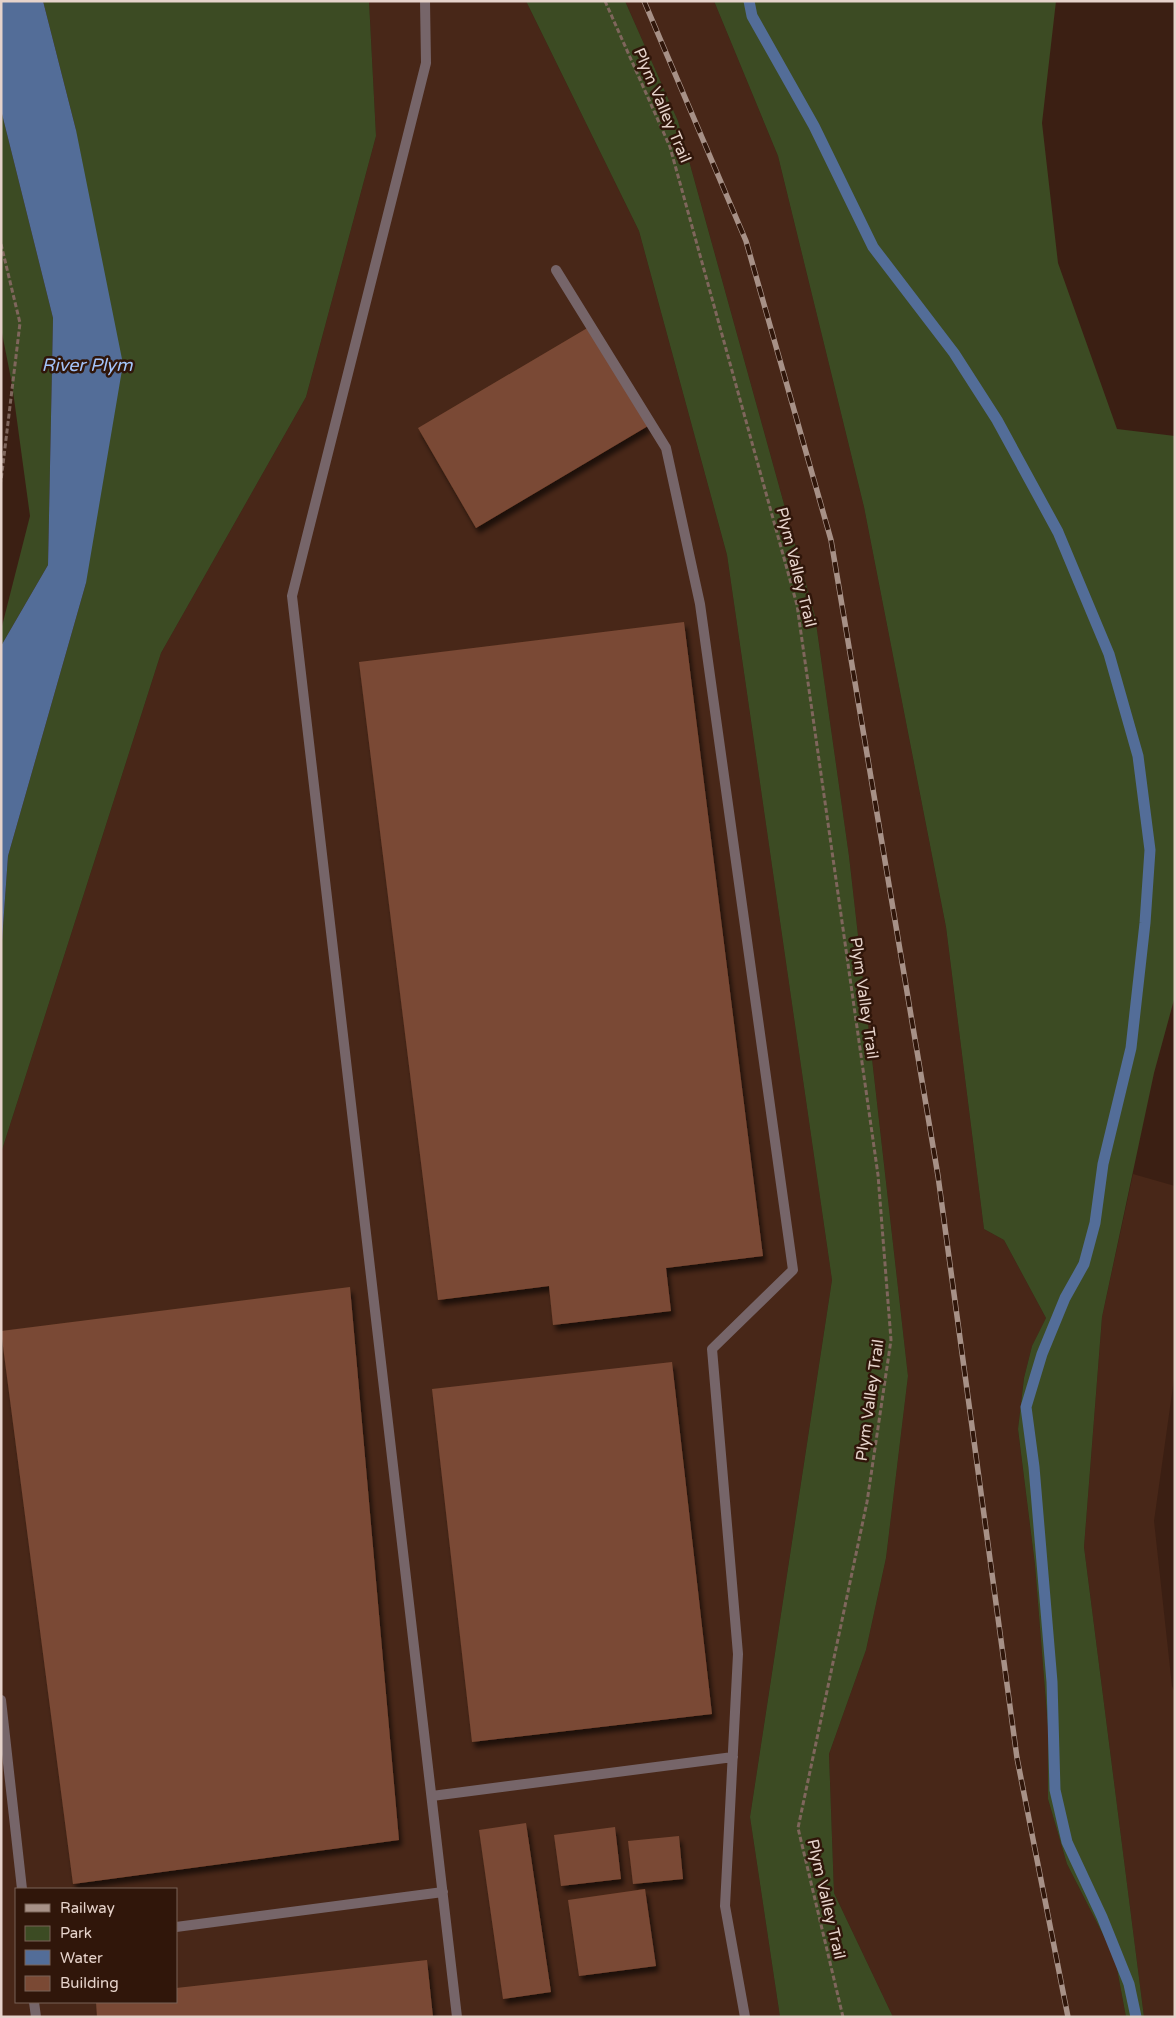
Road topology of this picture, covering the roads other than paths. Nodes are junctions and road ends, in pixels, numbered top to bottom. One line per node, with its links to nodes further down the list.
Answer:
1 (425, 1): 5 (lane)
2 (556, 270): 4 (lane)
3 (1, 1700): 6 (lane)
4 (733, 1758): 5 (lane); 12 (lane)
5 (432, 1796): 7 (lane)
6 (22, 1888)
7 (443, 1892): 8 (lane); 11 (lane)
8 (178, 1927)
9 (34, 2003): 10 (lane)
10 (36, 2017)
11 (457, 2017)
12 (745, 2017)

